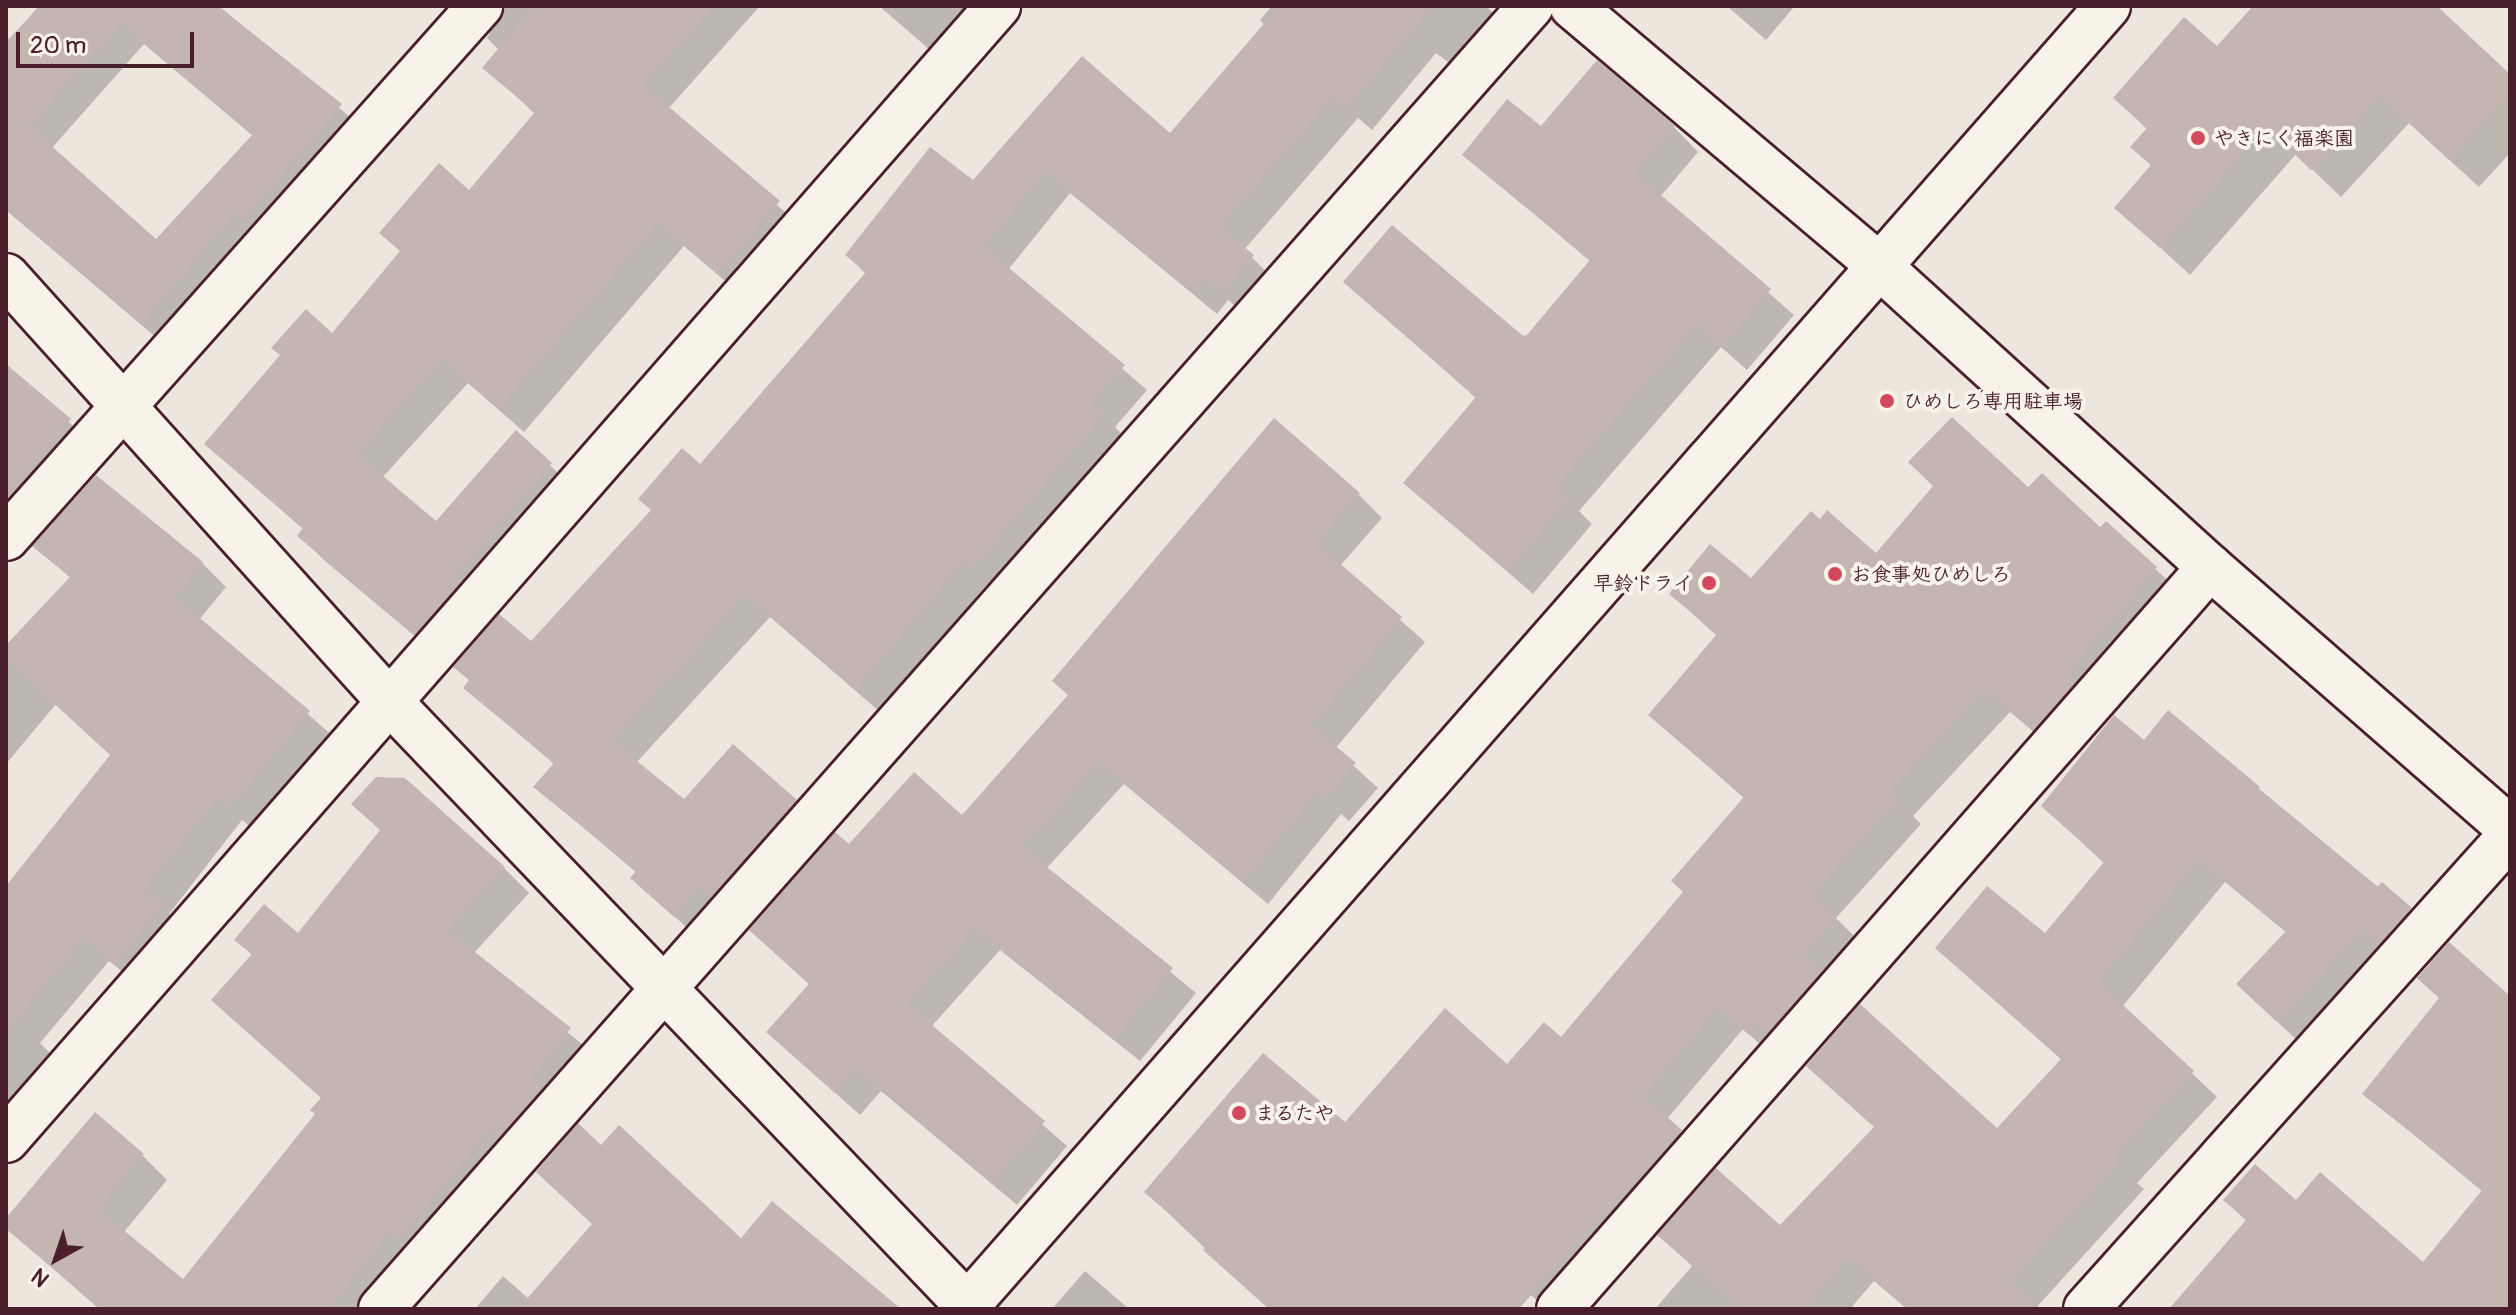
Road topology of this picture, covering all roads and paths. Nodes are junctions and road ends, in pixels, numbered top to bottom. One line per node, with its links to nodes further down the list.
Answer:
1 (480, 6): 8 (street)
2 (998, 6): 11 (street)
3 (1531, 6): 14 (street)
4 (1572, 6): 6 (street)
5 (2108, 6): 6 (street)
6 (1878, 265): 10 (street); 16 (street)
7 (6, 276): 8 (street)
8 (125, 406): 9 (street); 11 (street)
9 (6, 538)
10 (2210, 567): 12 (street); 18 (street)
11 (388, 700): 14 (street); 15 (street)
12 (2510, 829)
13 (2510, 836): 19 (street)
14 (665, 990): 16 (street); 17 (street)
15 (6, 1140)
16 (967, 1308)
17 (381, 1309)
18 (1559, 1309)
19 (2086, 1309)

